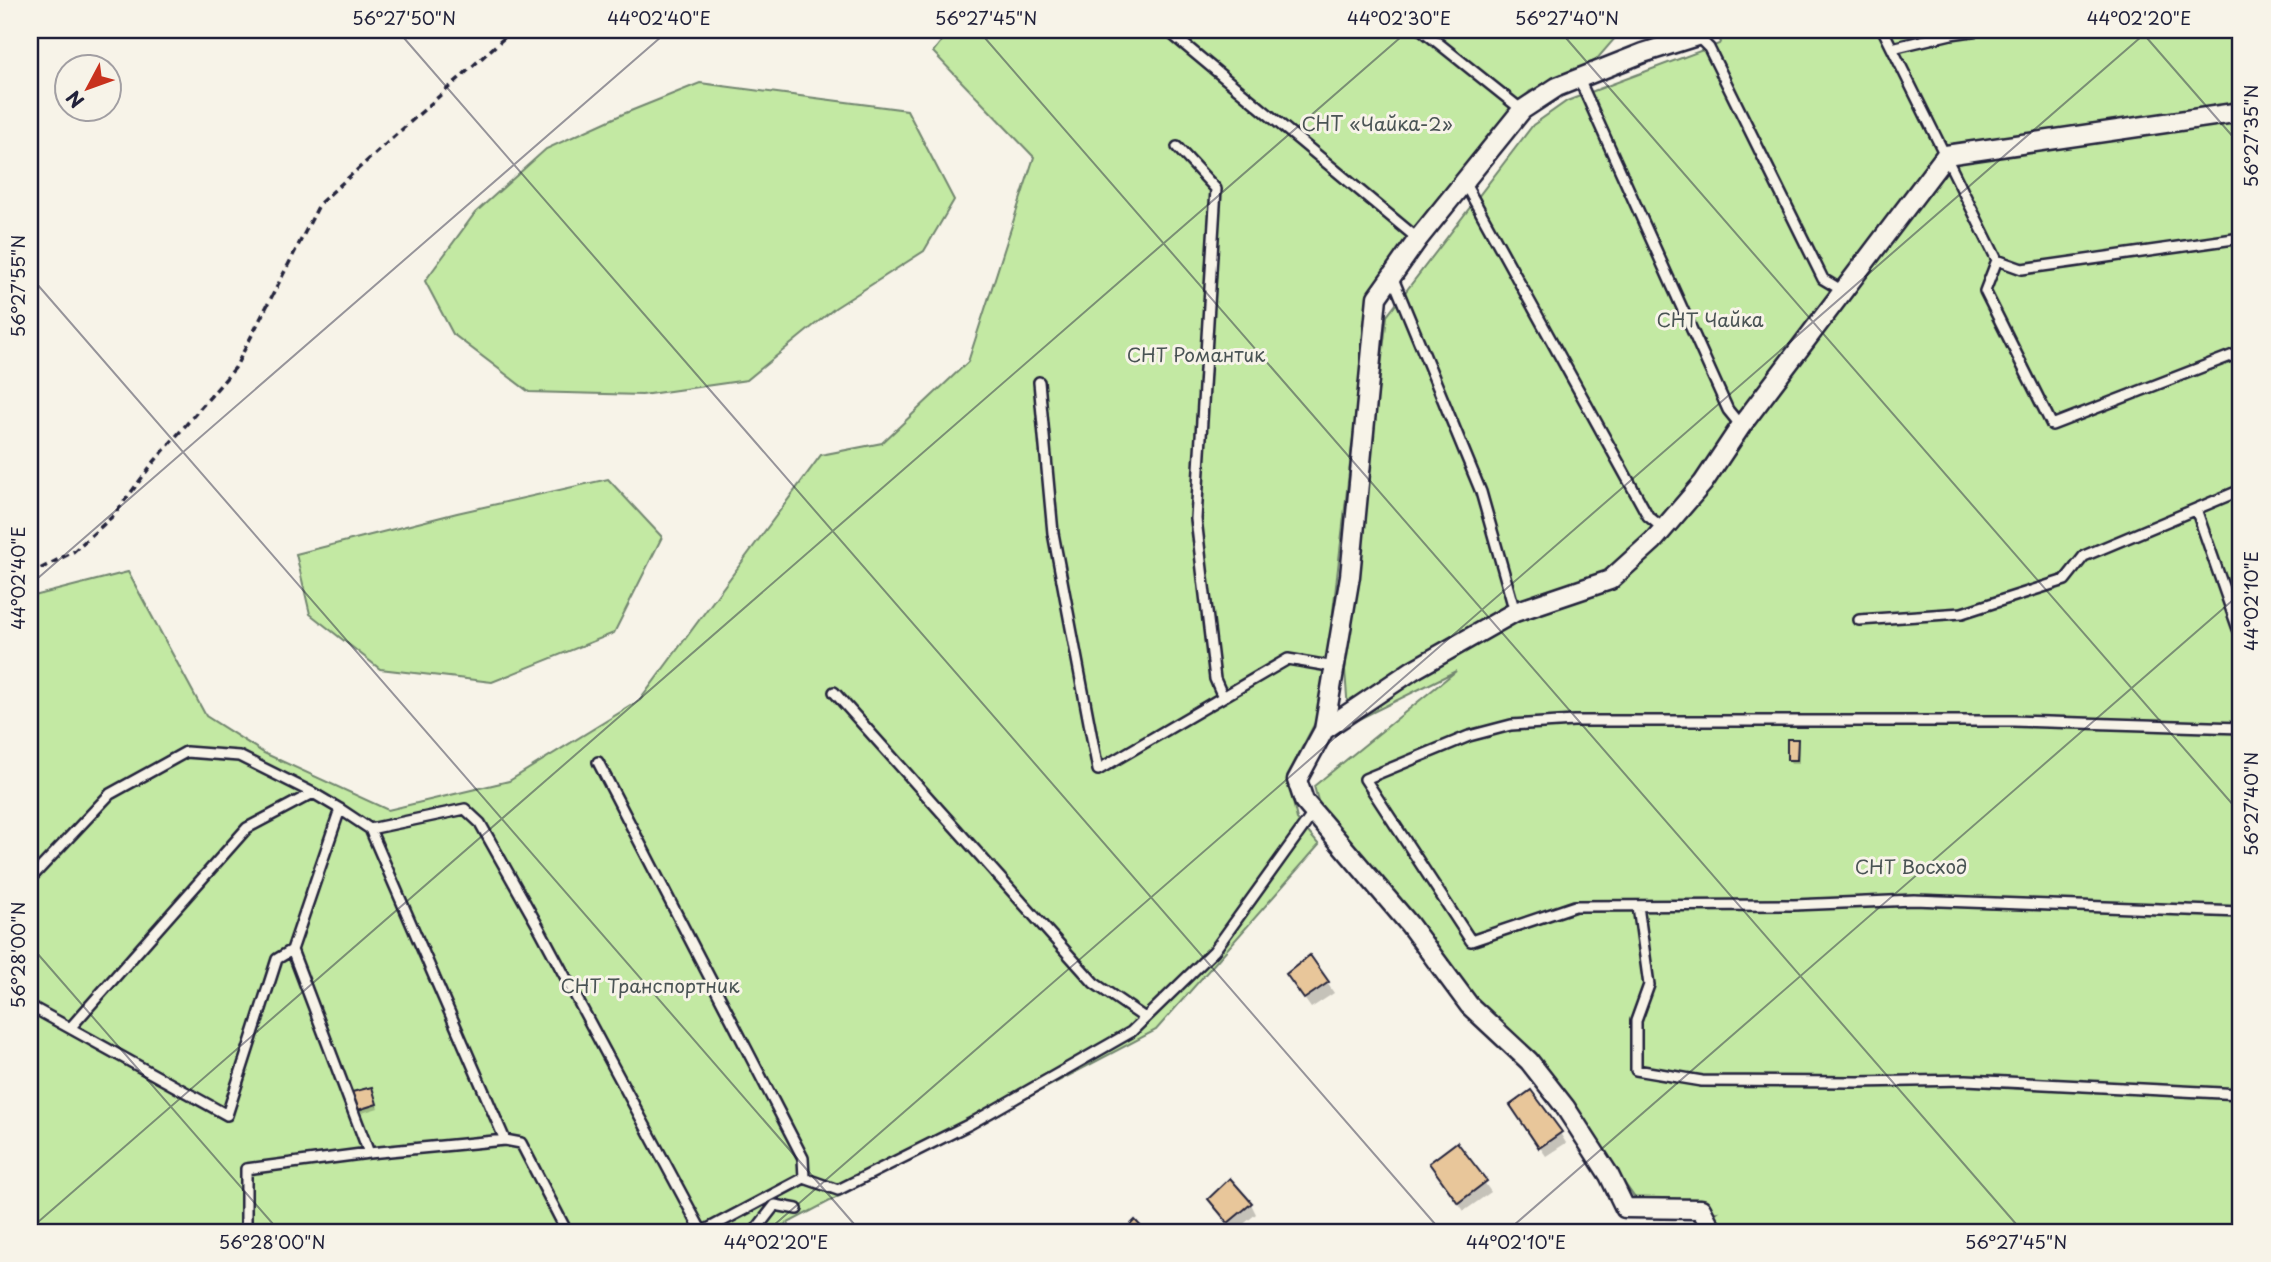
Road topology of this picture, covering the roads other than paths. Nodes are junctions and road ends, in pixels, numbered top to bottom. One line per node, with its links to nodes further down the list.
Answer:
1 (1167, 30): 14 (lane)
2 (1422, 30): 8 (lane)
3 (1883, 30): 6 (lane)
4 (1979, 30): 6 (lane)
5 (1699, 33): 7 (street); 17 (lane)
6 (1892, 48): 11 (lane)
7 (1579, 79): 8 (street); 20 (lane)
8 (1522, 110): 12 (street)
9 (2241, 112): 11 (street)
10 (1177, 147): 29 (lane)
11 (1946, 155): 15 (lane); 17 (street)
12 (1464, 182): 14 (street); 23 (lane)
13 (2241, 238): 15 (lane)
14 (1418, 239): 16 (street)
15 (1997, 260): 18 (lane)
16 (1392, 276): 24 (lane); 27 (street)
17 (1843, 291): 20 (street)
18 (2241, 352)
19 (1039, 382): 29 (lane)
20 (1741, 426): 23 (street)
21 (2241, 490): 22 (lane)
22 (2196, 509): 25 (lane); 26 (lane)
23 (1664, 529): 24 (street)
24 (1515, 612): 31 (street)
25 (1859, 620)
26 (2241, 629)
27 (1335, 667): 29 (lane); 31 (street)
28 (834, 692): 42 (lane)
29 (1223, 697)
30 (2241, 728): 38 (lane)
31 (1324, 730): 35 (street)
32 (598, 762): 47 (lane)
33 (313, 793): 34 (lane); 37 (lane); 43 (lane)
34 (340, 809): 36 (lane); 40 (lane)
35 (1314, 812): 42 (lane); 52 (street)
36 (370, 829): 45 (lane); 47 (lane)
37 (30, 879)
38 (1638, 906): 39 (lane); 44 (lane)
39 (2241, 912)
40 (292, 950): 43 (lane); 46 (lane)
41 (30, 1006): 43 (lane)
42 (1145, 1018): 47 (lane)
43 (71, 1027)
44 (2241, 1094)
45 (505, 1140): 46 (lane); 50 (lane)
46 (369, 1153): 49 (lane)
47 (804, 1178)
48 (797, 1209): 51 (lane)
49 (246, 1232)
50 (567, 1232)
51 (754, 1232)
52 (1713, 1232)

